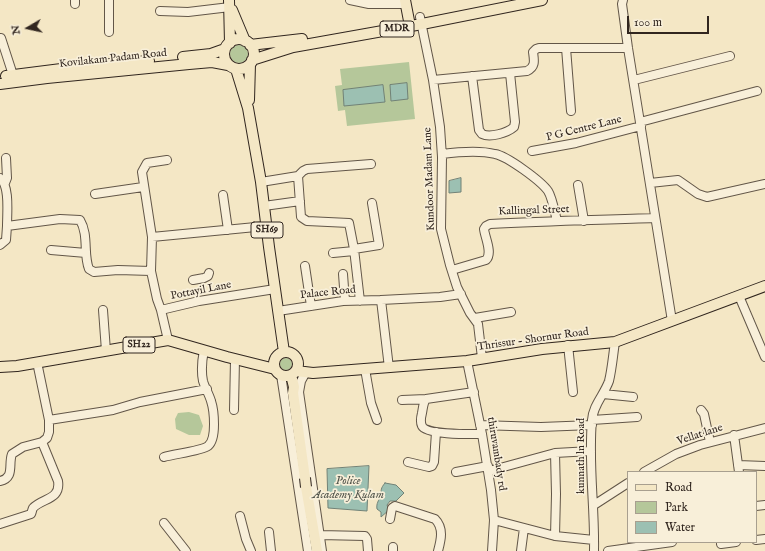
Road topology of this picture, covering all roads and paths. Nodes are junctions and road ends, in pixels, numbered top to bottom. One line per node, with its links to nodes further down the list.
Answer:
1 (109, 0): 11 (street)
2 (350, 0): 6 (street)
3 (509, 0): 9 (main road, MDR)
4 (542, 0): 9 (main road, MDR)
5 (623, 0): 17 (street)
6 (406, 2): 10 (main road)
7 (230, 3): 8 (street); 14 (main road, SH69); 15 (main road, SH69)
8 (160, 11)
9 (421, 21): 10 (main road, MDR); 25 (street, Kundoor Madam Lane)
10 (409, 23): 13 (main road, MDR)
11 (109, 32)
12 (2, 38): 22 (street)
13 (305, 41): 14 (main road, MDR); 19 (main road, MDR)
14 (247, 43): 15 (main road); 19 (main road, SH69)
15 (228, 46): 20 (main road, SH69); 22 (main road, Kovilakam Padam Road)
16 (566, 48): 17 (street); 21 (street); 30 (street)
17 (628, 48): 26 (street)
18 (730, 56): 26 (street)
19 (251, 62): 20 (main road); 29 (main road, SH69)
20 (232, 67): 27 (main road, Kovilakam Padam Road); 29 (main road, SH69)
21 (510, 73): 23 (street); 23 (street)
22 (13, 75): 24 (main road, Kovilakam Padam Road)
23 (472, 76): 25 (street)
24 (0, 77)
25 (433, 80): 33 (street, Kundoor Madam Lane)
26 (634, 80): 31 (street)
27 (0, 84)
28 (757, 91): 31 (street, P G Centre Lane)
29 (248, 108): 39 (main road, SH69)
30 (571, 112)
31 (640, 124): 32 (street, P G Centre Lane); 40 (street)
32 (532, 151)
33 (442, 154): 50 (street); 62 (street, Kundoor Madam Lane)
34 (6, 158): 38 (street)
35 (167, 160): 43 (street)
36 (371, 164): 37 (street)
37 (298, 176): 39 (street); 46 (street)
38 (3, 181): 52 (street)
39 (261, 182): 48 (main road, SH69)
40 (650, 183): 41 (street); 49 (street)
41 (765, 184)
42 (578, 185): 51 (street)
43 (144, 187): 44 (street); 55 (street)
44 (95, 194)
45 (223, 195): 54 (street)
46 (300, 201): 48 (street); 58 (street)
47 (372, 203): 58 (street)
48 (264, 206): 53 (main road, SH69)
49 (655, 218): 51 (street, Kallingal Street); 80 (street)
50 (557, 221): 51 (street, Kallingal Street); 62 (street, Kallingal Street)
51 (584, 221)
52 (7, 226): 56 (street); 59 (street)
53 (266, 226): 54 (street); 68 (main road, SH69)
54 (228, 230): 55 (street)
55 (152, 237): 63 (street)
56 (0, 245)
57 (51, 250): 59 (street)
58 (354, 250): 60 (street); 73 (street)
59 (86, 253): 63 (street)
60 (333, 253)
61 (305, 266): 74 (street)
62 (452, 270): 69 (street, Kundoor Madam Lane)
63 (151, 271): 76 (street)
64 (209, 273): 66 (street)
65 (343, 274): 72 (street)
66 (193, 280)
67 (765, 286): 70 (main road, Thrissur - Shornur Road)
68 (275, 289): 76 (street, Pottayil Lane); 77 (main road, SH69)
69 (461, 294): 71 (street, Palace Road); 79 (street, Kundoor Madam Lane)
70 (739, 296): 80 (main road, Thrissur - Shornur Road); 87 (street)
71 (381, 300): 73 (street, Palace Road); 93 (street)
72 (345, 301): 73 (street, Palace Road); 74 (street, Palace Road)
73 (360, 301)
74 (311, 306): 77 (street, Palace Road)
75 (103, 310): 85 (street)
76 (161, 310): 81 (street, Pottayil Lane)
77 (278, 311): 86 (main road, SH69)
78 (510, 312): 79 (street)
79 (475, 318): 88 (street, Kundoor Madam Lane)
80 (672, 321): 82 (main road, Thrissur - Shornur Road)
81 (168, 340): 84 (main road, SH22); 85 (main road, SH22)
82 (615, 342): 83 (main road, Thrissur - Shornur Road); 100 (street, kunnath ln Road)
83 (568, 346): 88 (main road, Thrissur - Shornur Road); 99 (street)
84 (204, 350): 89 (main road, SH22); 97 (street)
85 (106, 351): 91 (main road, SH22)
86 (284, 352): 96 (main road); 96 (main road)
87 (765, 357)
88 (482, 358): 90 (main road, Thrissur - Shornur Road)
89 (235, 359): 96 (main road, SH22); 104 (street)
90 (467, 361): 93 (main road, Thrissur - Shornur Road); 98 (street, thiruvambady rd)
91 (37, 362): 92 (main road, SH22); 107 (street)
92 (0, 368)
93 (388, 368): 94 (main road, Thrissur - Shornur Road)
94 (365, 369): 95 (main road, Thrissur - Shornur Road); 108 (street)
95 (306, 372): 96 (main road, Thrissur - Shornur Road); 127 (street)
96 (286, 373): 128 (street); 148 (main road, bridge)
97 (207, 389): 107 (street); 119 (street)
98 (474, 392): 102 (street); 110 (street, thiruvambady rd)
99 (573, 392)
100 (603, 394): 101 (street); 109 (street, kunnath ln Road)
101 (633, 397)
102 (426, 399): 103 (street); 112 (street)
103 (402, 400)
104 (234, 410)
105 (701, 410): 116 (street)
106 (637, 417): 109 (street)
107 (49, 420): 115 (street)
108 (377, 420)
109 (592, 422): 110 (street); 117 (street, kunnath ln Road)
110 (480, 426): 113 (street, thiruvambady rd)
111 (765, 428): 114 (street, Vellat lane)
112 (436, 432): 113 (street); 120 (street)
113 (482, 434): 122 (street, thiruvambady rd)
114 (734, 435): 116 (street, Vellat lane); 123 (street)
115 (42, 442): 126 (street); 134 (street)
116 (710, 442): 124 (street, Vellat lane)
117 (591, 451): 118 (street); 130 (street, kunnath ln Road)
118 (555, 453): 122 (street); 139 (street)
119 (164, 457)
120 (408, 462)
121 (765, 466): 123 (street)
122 (488, 469): 125 (street); 133 (street, thiruvambady rd)
123 (738, 469)
124 (646, 471)
125 (456, 472)
126 (0, 481)
127 (312, 481): 128 (street); 138 (street)
128 (297, 483): 147 (street)
129 (627, 484): 130 (street)
130 (594, 505): 140 (street, kunnath ln Road)
131 (240, 516): 145 (street)
132 (390, 519): 151 (street)
133 (494, 520): 136 (street); 152 (street, thiruvambady rd)
134 (0, 524)
135 (164, 524): 144 (street)
136 (524, 528): 139 (street); 153 (street)
137 (269, 532): 146 (street)
138 (320, 535): 149 (street); 150 (street)
139 (555, 536): 140 (street)
140 (594, 540): 154 (street, kunnath ln Road)
141 (665, 543): 155 (street)
142 (728, 543): 143 (street)
143 (721, 544)
144 (186, 551)
145 (251, 551)
146 (271, 551)
147 (308, 551)
148 (317, 551)
149 (322, 551)
150 (368, 551)
151 (438, 551)
152 (492, 551)
153 (521, 551)
154 (594, 551)
155 (608, 551)

